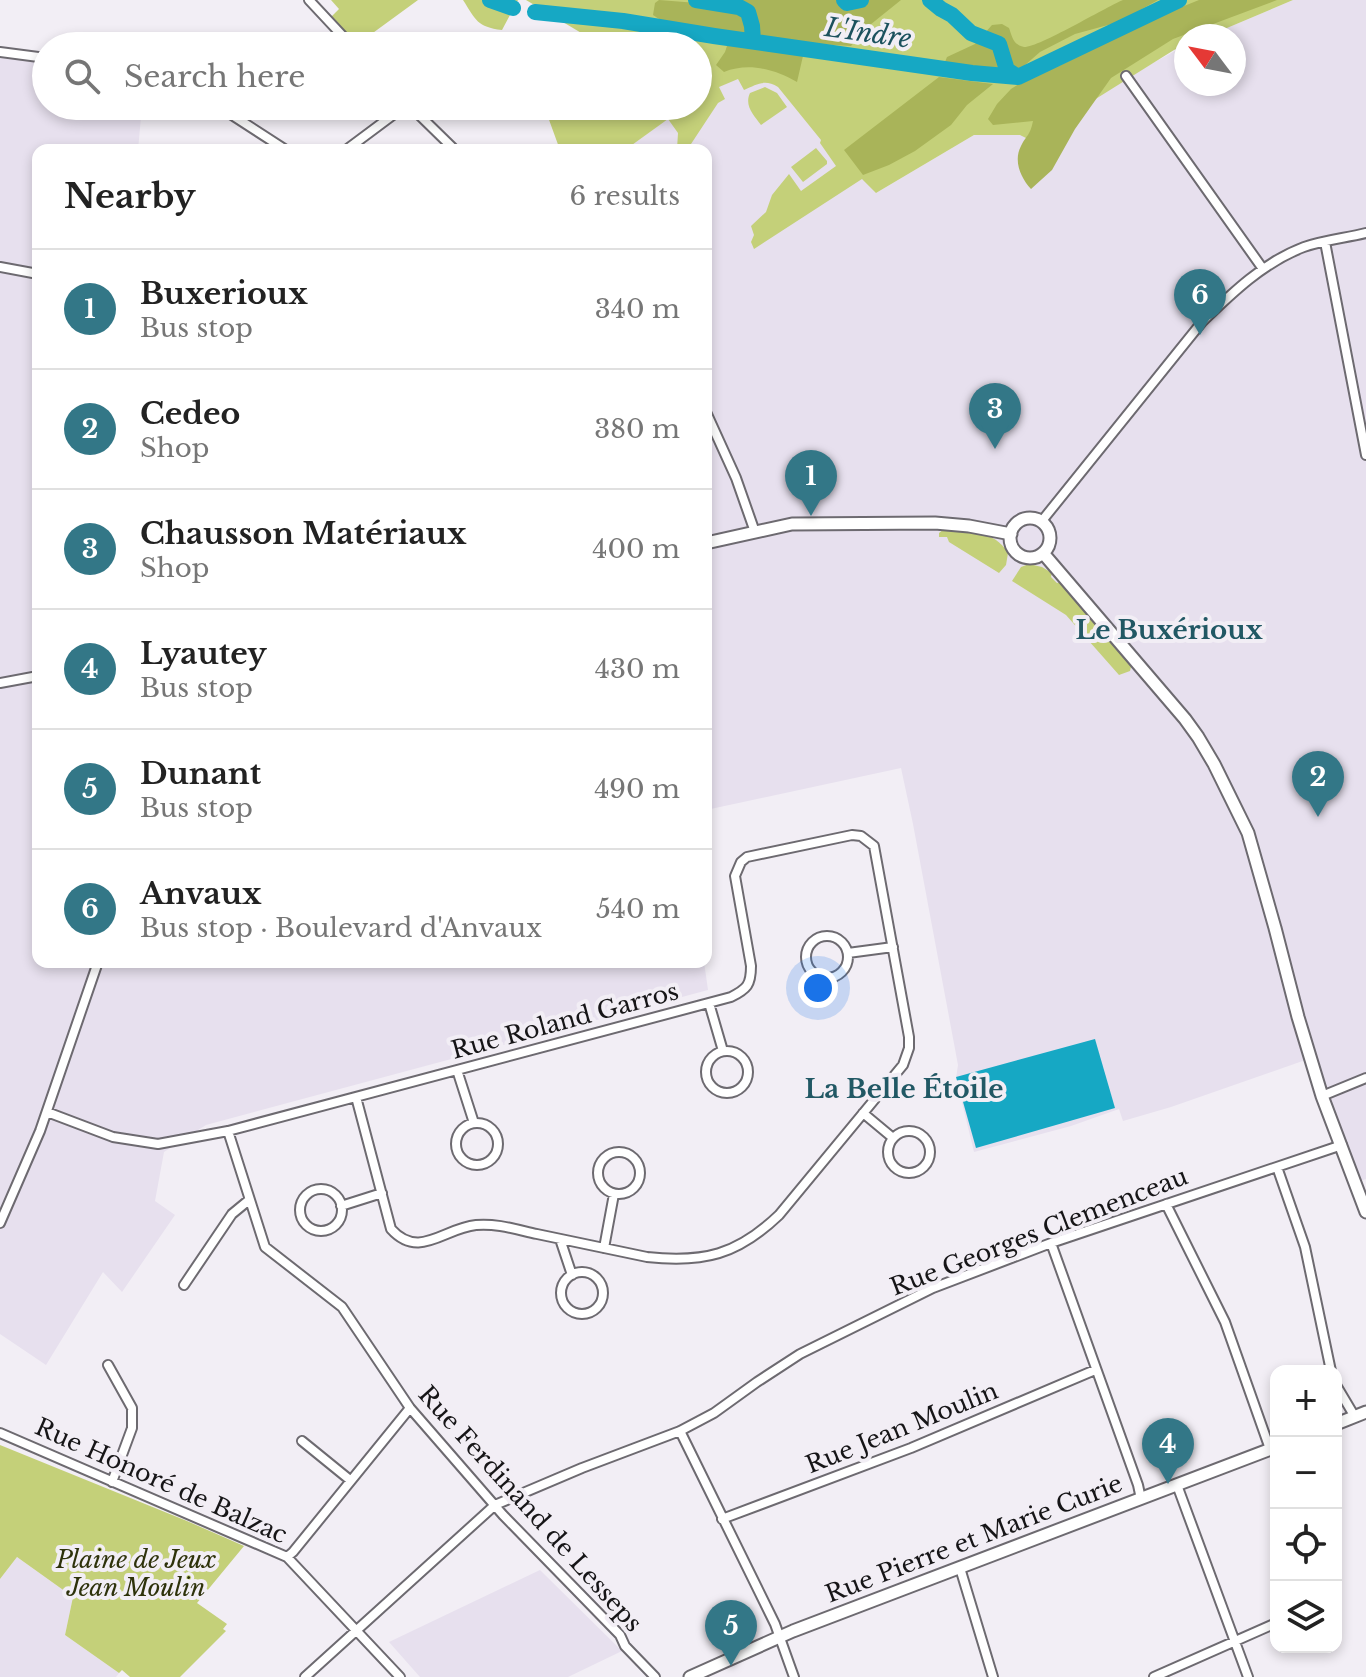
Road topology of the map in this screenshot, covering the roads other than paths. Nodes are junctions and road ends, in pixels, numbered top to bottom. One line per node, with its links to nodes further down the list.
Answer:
1 (309, 0): 2 (street)
2 (339, 32)
3 (0, 52): 4 (street)
4 (32, 56)
5 (1126, 76): 15 (street)
6 (240, 120): 9 (street)
7 (388, 120): 10 (street)
8 (422, 120): 11 (street)
9 (277, 144)
10 (354, 144)
11 (448, 144)
12 (1366, 233): 13 (street)
13 (1325, 242): 15 (street); 18 (street)
14 (0, 267): 16 (street)
15 (1263, 269): 19 (street)
16 (32, 273)
17 (712, 425): 20 (street)
18 (1366, 455)
19 (1041, 522): 21 (street); 23 (street)
20 (755, 532): 21 (street); 22 (street)
21 (1011, 534): 23 (street)
22 (712, 542)
23 (1043, 553): 33 (street)
24 (32, 677): 25 (street)
25 (0, 683)
26 (893, 947): 27 (street); 29 (street, Rue Roland Garros); 36 (street, Rue Roland Garros)
27 (848, 953): 27 (street)
28 (96, 968): 35 (street)
29 (709, 1003): 30 (street); 31 (street, Rue Roland Garros)
30 (723, 1051): 30 (street)
31 (457, 1070): 34 (street, Rue Roland Garros); 37 (street)
32 (1366, 1078): 33 (street)
33 (1322, 1096): 40 (street)
34 (356, 1097): 38 (street, Rue Roland Garros); 42 (street, Rue Roland Garros)
35 (47, 1112): 38 (street, Rue Roland Garros); 48 (street)
36 (863, 1113): 39 (street); 51 (street, Rue Roland Garros)
37 (474, 1123): 37 (street)
38 (228, 1131): 44 (street, Rue Ferdinand de Lesseps)
39 (893, 1138): 39 (street)
40 (1342, 1145): 41 (street, Rue Georges Clemenceau); 47 (street)
41 (1277, 1167): 45 (street, Rue Georges Clemenceau); 55 (street)
42 (382, 1193): 46 (street); 49 (street, Rue Roland Garros)
43 (614, 1194): 43 (street); 51 (street)
44 (249, 1200): 53 (street); 58 (street, Rue Ferdinand de Lesseps)
45 (1166, 1204): 50 (street, Rue Georges Clemenceau); 62 (street)
46 (341, 1206): 46 (street)
47 (1366, 1212)
48 (0, 1223)
49 (560, 1239): 51 (street, Rue Roland Garros); 52 (street)
50 (1051, 1243): 56 (street); 60 (street, Rue Georges Clemenceau)
51 (604, 1248)
52 (572, 1275): 52 (street)
53 (184, 1285)
54 (108, 1365): 66 (street)
55 (1330, 1365)
56 (1095, 1370): 68 (street); 70 (street, Rue Jean Moulin)
57 (1342, 1392): 59 (street)
58 (410, 1408): 65 (street); 69 (street, Rue Ferdinand de Lesseps)
59 (1360, 1415)
60 (680, 1431): 69 (street, Rue Georges Clemenceau); 70 (street)
61 (0, 1433): 66 (street, Rue Honoré de Balzac)
62 (1270, 1440)
63 (302, 1441): 65 (street)
64 (1270, 1449): 67 (street, Rue Pierre et Marie Curie)
65 (350, 1480): 71 (street)
66 (112, 1482): 71 (street, Rue Honoré de Balzac)
67 (1177, 1485): 68 (street, Rue Pierre et Marie Curie); 76 (street)
68 (1141, 1499): 72 (street, Rue Pierre et Marie Curie)
69 (495, 1505): 74 (street, Rue Georges Clemenceau); 79 (street, Rue Ferdinand de Lesseps)
70 (722, 1519): 75 (street)
71 (287, 1557): 74 (street, Rue Honoré de Balzac)
72 (960, 1568): 75 (street, Rue Pierre et Marie Curie); 82 (street)
73 (1270, 1626): 76 (street)
74 (356, 1630): 77 (street, Rue Georges Clemenceau); 78 (street, Rue Honoré de Balzac)
75 (779, 1637): 80 (street, Rue Pierre et Marie Curie); 81 (street)
76 (1234, 1641): 83 (street); 84 (street)
77 (305, 1677)
78 (400, 1677)
79 (655, 1677)
80 (690, 1677)
81 (794, 1677)
82 (993, 1677)
83 (1154, 1677)
84 (1248, 1677)

